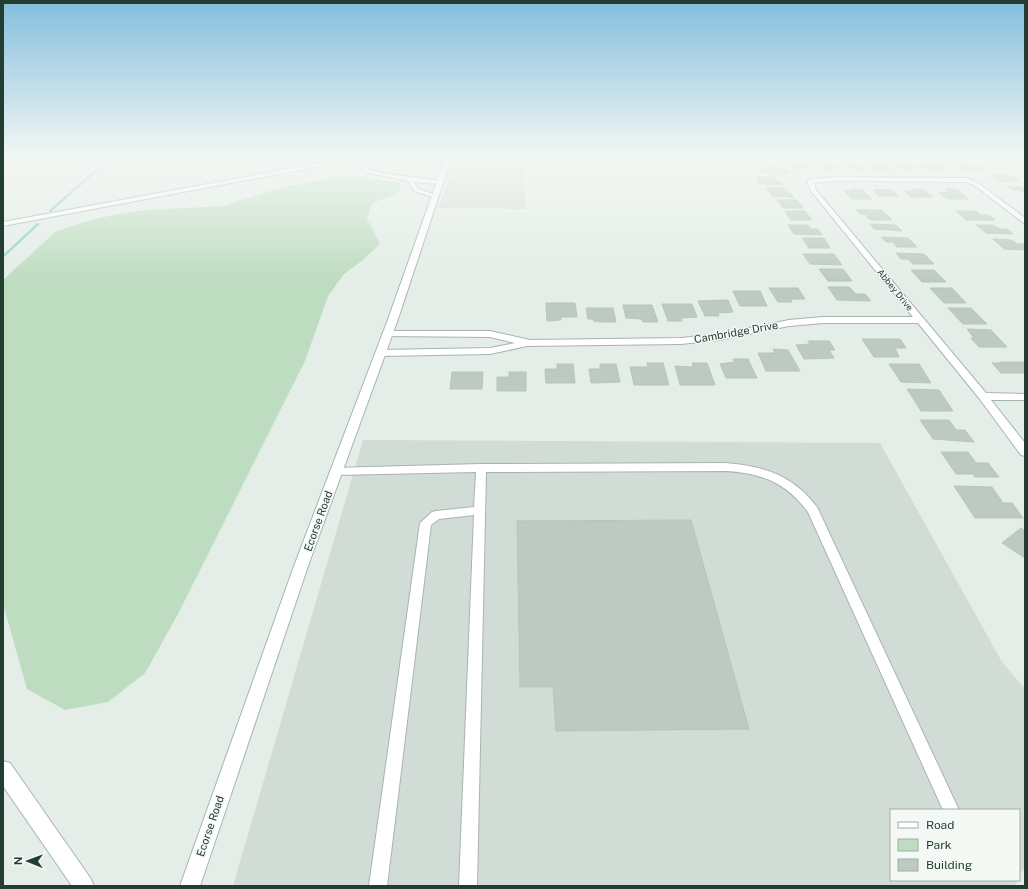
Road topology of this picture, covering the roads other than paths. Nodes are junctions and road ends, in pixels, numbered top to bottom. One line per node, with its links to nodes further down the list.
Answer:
1 (149, 197): 6 (street)
2 (435, 197): 8 (street, Ecorse Road)
3 (820, 197): 7 (street, Abbey Drive)
4 (993, 197): 5 (street, Abbey Drive)
5 (1025, 222)
6 (3, 224)
7 (920, 320): 9 (street, Cambridge Drive); 11 (street, Abbey Drive)
8 (387, 334): 9 (street, Cambridge Drive); 10 (street, Ecorse Road)
9 (527, 343): 10 (street, Cambridge Drive)
10 (380, 353): 15 (street, Ecorse Road)
11 (982, 396): 12 (street); 13 (street, Abbey Drive)
12 (1025, 397)
13 (1025, 452)
14 (481, 468): 15 (lane); 16 (lane); 18 (lane)
15 (336, 471): 20 (street, Ecorse Road)
16 (480, 510): 21 (lane); 22 (lane)
17 (3, 770): 19 (street)
18 (951, 809)
19 (78, 884)
20 (190, 886)
21 (378, 886)
22 (468, 886)

